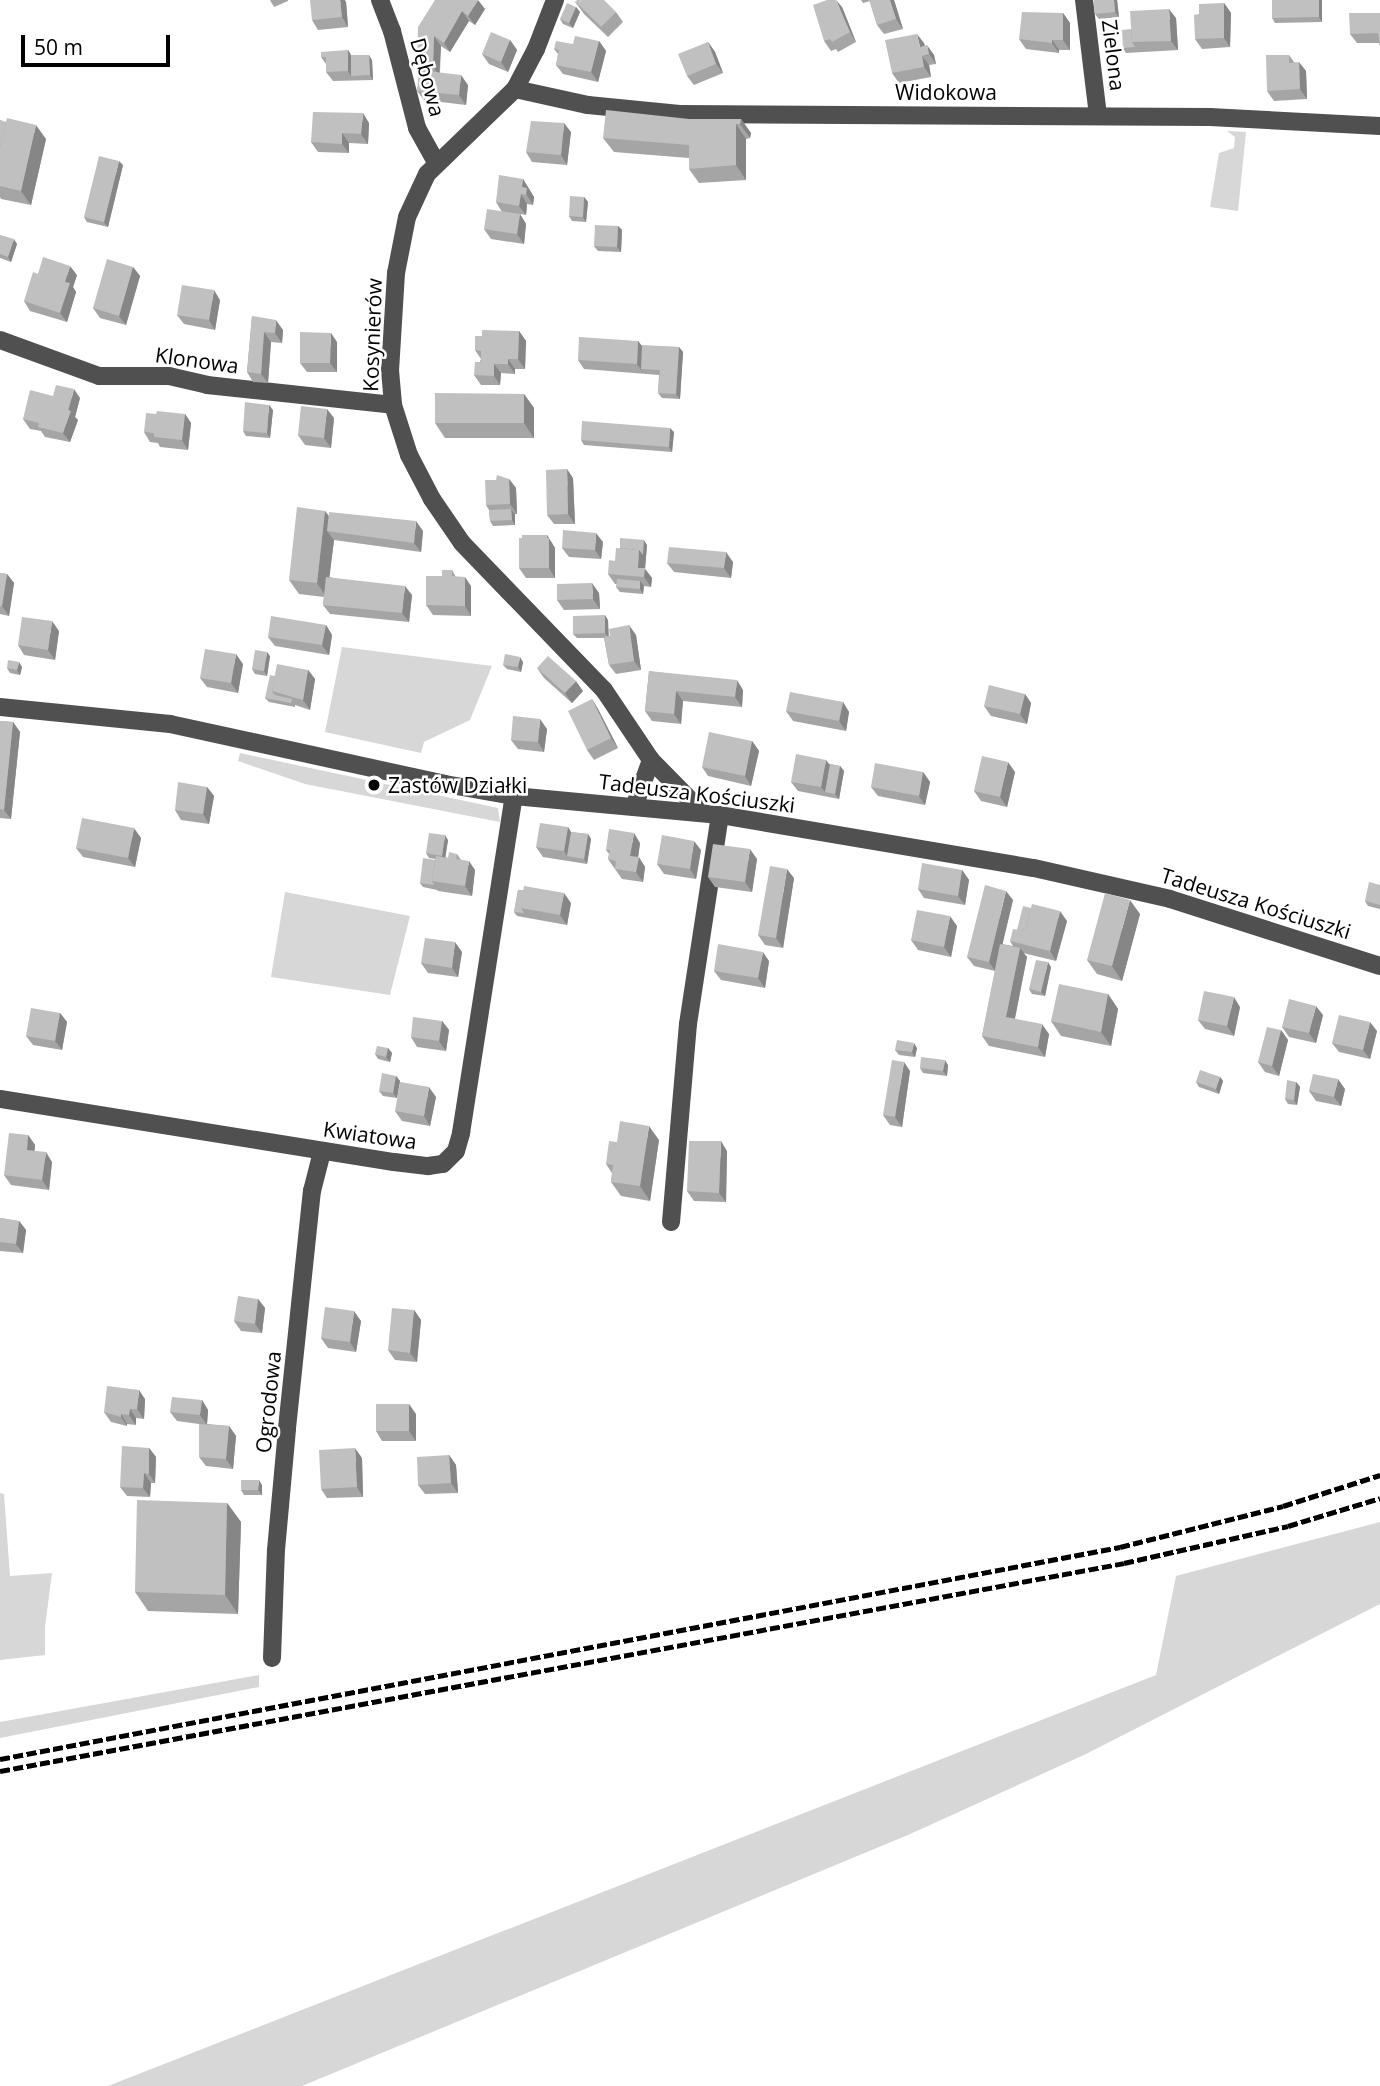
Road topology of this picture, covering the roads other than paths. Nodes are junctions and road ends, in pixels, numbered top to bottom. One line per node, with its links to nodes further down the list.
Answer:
1 (380, 0): 7 (street, Dębowa)
2 (555, 0): 4 (street, Kosynierów)
3 (1084, 0): 5 (street, Zielona)
4 (515, 89): 5 (street, Widokowa); 7 (street, Kosynierów)
5 (1098, 115): 6 (street, Widokowa)
6 (1380, 126)
7 (437, 164): 9 (street, Kosynierów)
8 (0, 340): 9 (street, Klonowa)
9 (393, 405): 11 (street, Kosynierów)
10 (0, 707): 12 (street, Tadeusza Kościuszki)
11 (651, 760): 13 (street); 14 (street, Kosynierów)
12 (514, 796): 13 (street, Tadeusza Kościuszki); 17 (street, Kwiatowa)
13 (634, 807): 14 (street, Tadeusza Kościuszki)
14 (711, 814): 15 (street, Tadeusza Kościuszki); 18 (street)
15 (1380, 966)
16 (0, 1099): 17 (street, Kwiatowa)
17 (322, 1152): 19 (street, Ogrodowa)
18 (671, 1222)
19 (272, 1658)

